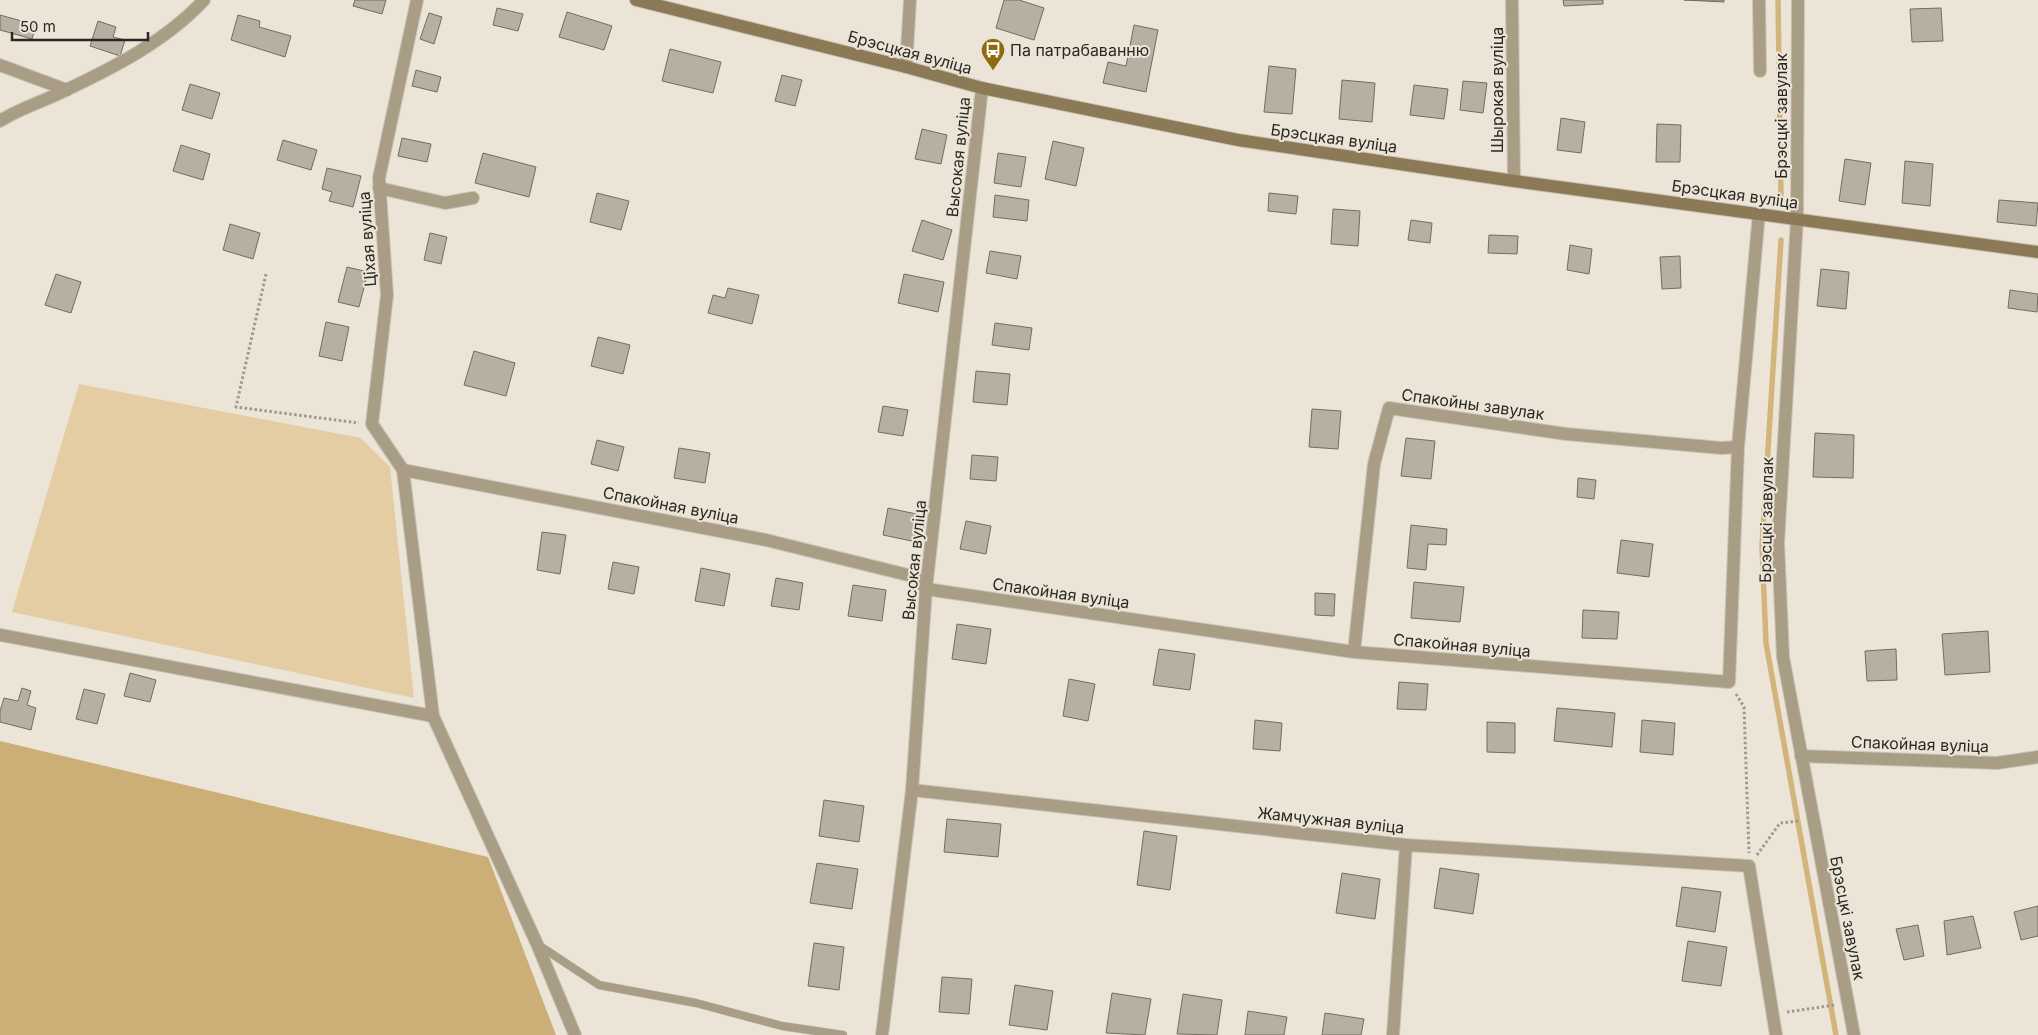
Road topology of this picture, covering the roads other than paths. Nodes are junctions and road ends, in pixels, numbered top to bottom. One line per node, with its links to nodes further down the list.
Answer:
1 (204, 0): 12 (street)
2 (416, 0): 15 (street, Ціхая вуліца)
3 (910, 0): 9 (street)
4 (1512, 0): 14 (street, Шырокая вуліца)
5 (1759, 0): 10 (street)
6 (1798, 0): 18 (street, Брэсцкі завулак)
7 (642, 1): 9 (street, Брэсцкая вуліца)
8 (0, 65): 12 (street)
9 (906, 67): 11 (street, Брэсцкая вуліца)
10 (1760, 71)
11 (982, 88): 14 (street, Брэсцкая вуліца); 22 (street, Высокая вуліца)
12 (67, 90): 13 (street)
13 (0, 121)
14 (1514, 180): 17 (street, Брэсцкая вуліца)
15 (379, 188): 16 (street); 21 (street, Ціхая вуліца)
16 (473, 198)
17 (1758, 214): 18 (street, Брэсцкая вуліца); 20 (street)
18 (1797, 219): 19 (street, Брэсцкая вуліца); 26 (street, Брэсцкі завулак)
19 (2038, 252)
20 (1738, 447): 24 (street, Спакойны завулак); 24 (street, Спакойная вуліца)
21 (403, 470): 22 (street, Спакойная вуліца); 25 (street)
22 (926, 589): 24 (street, Спакойная вуліца); 28 (street, Высокая вуліца)
23 (0, 635): 25 (street)
24 (1354, 652)
25 (433, 716): 30 (street)
26 (1801, 756): 27 (street, Спакойная вуліца); 36 (street, Брэсцкі завулак)
27 (2038, 757)
28 (912, 790): 29 (street, Жамчужная вуліца); 33 (street, Высокая вуліца)
29 (1406, 845): 34 (street); 35 (street, Жамчужная вуліца)
30 (537, 944): 31 (street); 32 (lane)
31 (574, 1035)
32 (843, 1035)
33 (882, 1035)
34 (1392, 1035)
35 (1776, 1035)
36 (1854, 1035)

